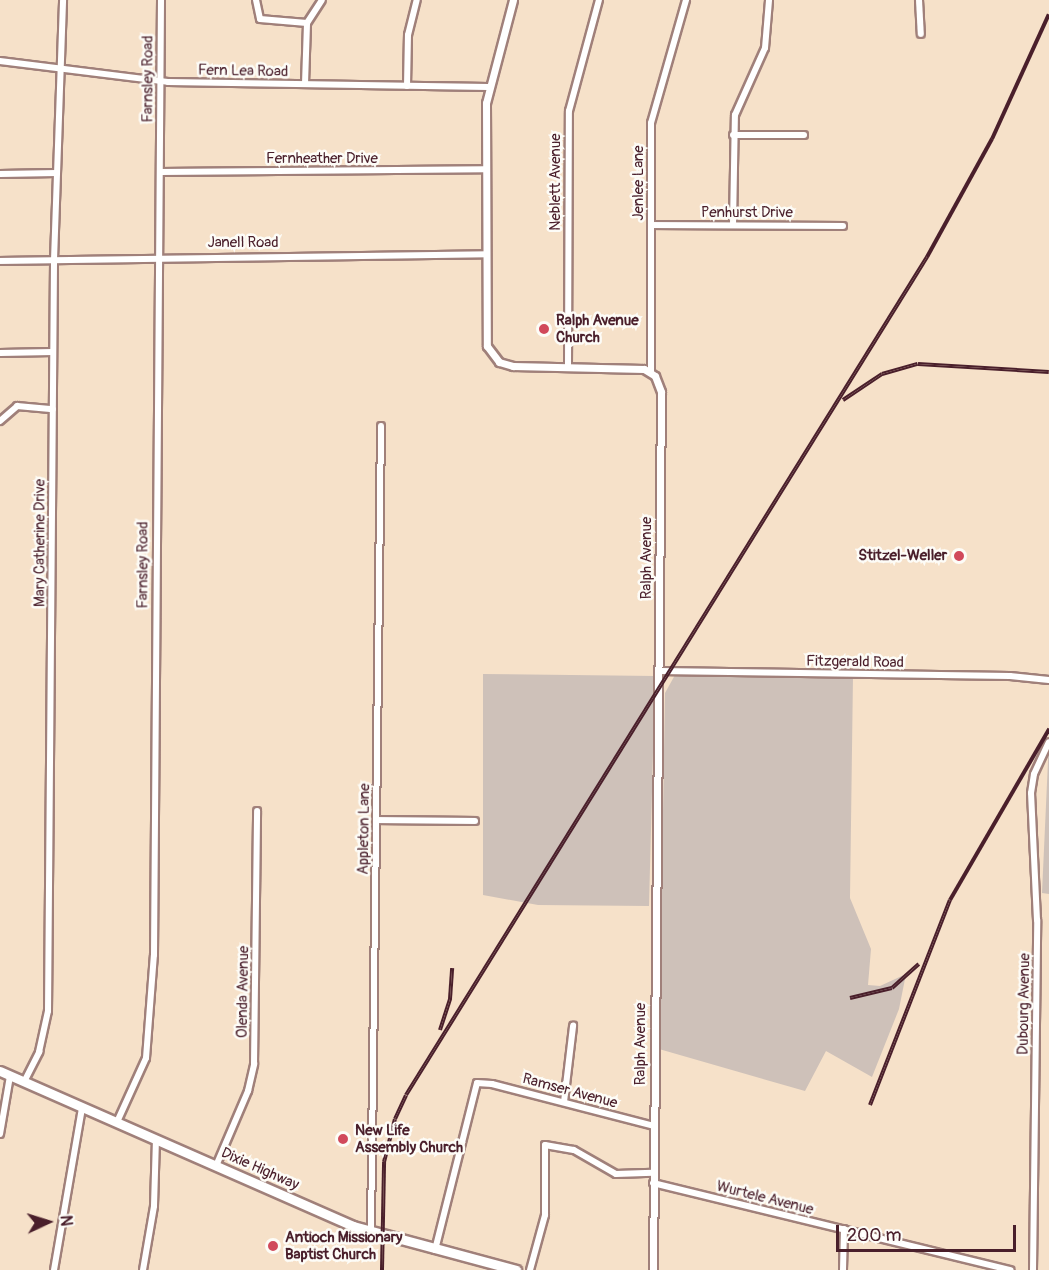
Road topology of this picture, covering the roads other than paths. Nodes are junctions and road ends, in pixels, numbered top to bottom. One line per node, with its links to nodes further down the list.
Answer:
1 (63, 0): 14 (street, Mary Catherine Drive)
2 (161, 0): 15 (street, Farnsley Road)
3 (256, 0): 11 (street)
4 (322, 0): 11 (street)
5 (417, 0): 17 (street)
6 (513, 0): 18 (street)
7 (599, 0): 34 (street, Neblett Avenue)
8 (686, 0): 25 (street, Jenlee Lane)
9 (769, 0): 19 (street)
10 (919, 0): 12 (street)
11 (307, 23): 16 (street)
12 (921, 34)
13 (0, 61): 14 (street, Fern Lea Road)
14 (63, 69): 15 (street, Fern Lea Road); 23 (street, Mary Catherine Drive)
15 (160, 81): 16 (street, Fern Lea Road); 22 (street, Farnsley Road)
16 (305, 84): 17 (street, Fern Lea Road)
17 (407, 86): 18 (street, Fern Lea Road)
18 (488, 87): 21 (street)
19 (733, 135): 20 (street); 26 (street)
20 (804, 135)
21 (485, 170): 22 (street, Fernheather Drive); 28 (street)
22 (160, 172): 29 (street, Farnsley Road)
23 (57, 173): 24 (street); 30 (street, Mary Catherine Drive)
24 (0, 174)
25 (651, 225): 26 (street, Penhurst Drive); 35 (street, Jenlee Lane)
26 (733, 225): 27 (street, Penhurst Drive)
27 (843, 226)
28 (486, 254): 29 (street, Janell Road); 34 (street)
29 (158, 256): 30 (street, Janell Road); 51 (street, Farnsley Road)
30 (54, 260): 31 (street, Janell Road); 33 (street, Mary Catherine Drive)
31 (0, 261)
32 (0, 352): 33 (street)
33 (53, 352): 36 (street, Mary Catherine Drive)
34 (568, 368): 35 (street)
35 (651, 371): 39 (street, Ralph Avenue)
36 (53, 409): 37 (street); 48 (street, Mary Catherine Drive)
37 (0, 421)
38 (381, 426): 43 (street, Appleton Lane)
39 (660, 671): 40 (street, Fitzgerald Road); 52 (street, Ralph Avenue)
40 (1049, 680)
41 (1049, 742): 68 (street, Dubourg Avenue)
42 (257, 811): 55 (street, Olenda Avenue)
43 (376, 819): 44 (street); 59 (street, Appleton Lane)
44 (475, 821)
45 (573, 1026): 49 (street)
46 (0, 1071): 47 (main road, Dixie Highway)
47 (10, 1076): 48 (main road, Dixie Highway); 53 (street)
48 (24, 1082): 50 (main road, Dixie Highway)
49 (564, 1102): 52 (street, Ramser Avenue); 60 (street, Ramser Avenue)
50 (82, 1108): 51 (main road, Dixie Highway); 61 (street)
51 (117, 1122): 54 (main road, Dixie Highway)
52 (654, 1126): 56 (street, Ralph Avenue)
53 (0, 1134)
54 (156, 1140): 55 (main road, Dixie Highway); 62 (street)
55 (216, 1166): 59 (main road, Dixie Highway)
56 (653, 1173): 57 (street, Ralph Avenue); 64 (street)
57 (653, 1184): 58 (street, Wurtele Avenue); 65 (street, Ralph Avenue)
58 (844, 1229): 66 (street); 67 (street, Wurtele Avenue)
59 (371, 1233): 60 (main road, Dixie Highway)
60 (435, 1251): 63 (main road, Dixie Highway)
61 (54, 1270)
62 (142, 1270)
63 (516, 1270)
64 (530, 1270)
65 (653, 1270)
66 (843, 1270)
67 (1011, 1270)
68 (1033, 1270)

